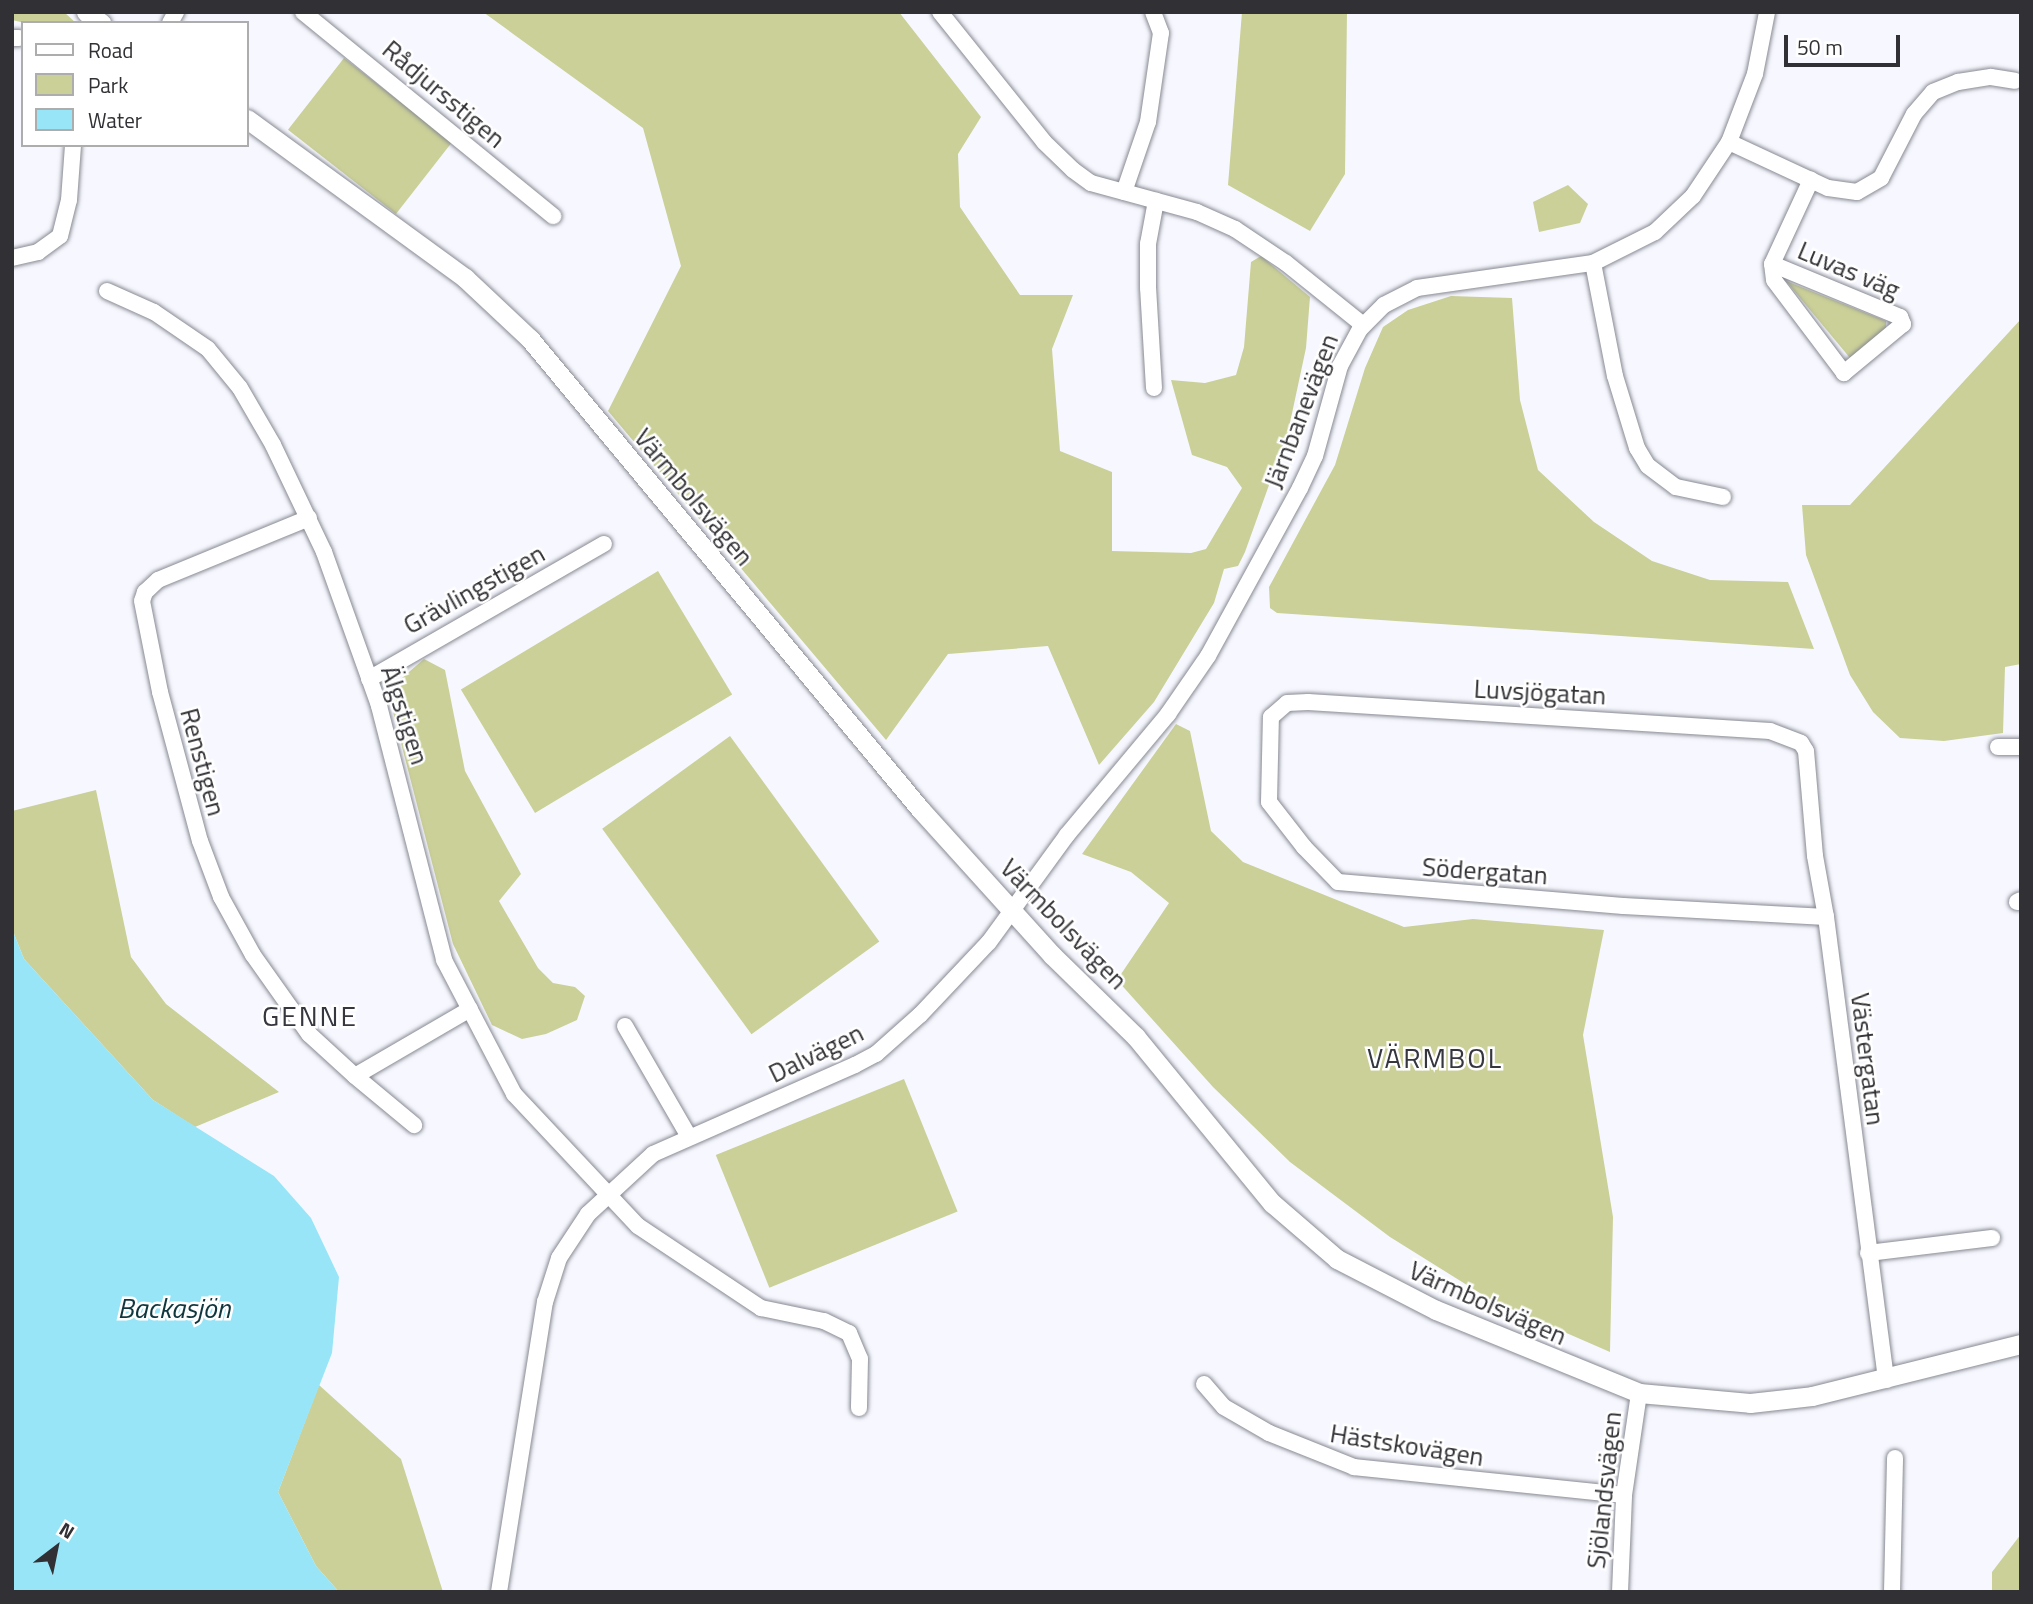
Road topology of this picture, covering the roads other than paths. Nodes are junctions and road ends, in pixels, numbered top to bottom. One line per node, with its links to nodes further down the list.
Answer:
1 (303, 12): 12 (street, Rådjursstigen)
2 (1153, 12): 10 (street)
3 (1767, 12): 7 (street, Järnbanevägen)
4 (945, 15): 10 (street)
5 (2015, 81): 9 (street)
6 (248, 120): 27 (street, Värmbolsvägen)
7 (1728, 142): 9 (street); 14 (street, Järnbanevägen)
8 (74, 147): 13 (street)
9 (1811, 180): 15 (street, Luvas väg)
10 (1124, 192): 11 (street)
11 (1156, 201): 17 (street); 18 (street)
12 (553, 216)
13 (12, 258)
14 (1593, 263): 17 (street, Järnbanevägen); 19 (street)
15 (1772, 264): 15 (street, Luvas väg)
16 (107, 291): 20 (street, Älgstigen)
17 (1363, 325): 27 (street, Järnbanevägen)
18 (1154, 388)
19 (1723, 498)
20 (309, 518): 22 (street, Älgstigen); 31 (street, Renstigen)
21 (604, 544): 22 (street, Grävlingstigen)
22 (369, 679): 29 (street, Älgstigen)
23 (1275, 712): 24 (street, Luvsjögatan); 28 (street, Södergatan)
24 (1802, 745): 28 (street, Västergatan)
25 (1998, 747): 26 (street)
26 (2021, 747)
27 (1012, 910): 33 (street, Dalvägen); 40 (street, Värmbolsvägen)
28 (1826, 918): 36 (street, Västergatan)
29 (470, 1009): 31 (street); 34 (street, Älgstigen)
30 (625, 1026): 33 (street)
31 (355, 1076): 32 (street, Renstigen)
32 (414, 1125)
33 (689, 1137): 34 (street, Dalvägen)
34 (607, 1193): 41 (street); 44 (street, Dalvägen)
35 (1992, 1238): 36 (street)
36 (1868, 1253): 38 (street, Västergatan)
37 (2021, 1344): 38 (street, Värmbolsvägen)
38 (1886, 1380): 40 (street, Värmbolsvägen)
39 (1204, 1384): 43 (street, Hästskovägen)
40 (1639, 1393): 43 (street, Sjölandsvägen)
41 (859, 1408)
42 (1895, 1458): 46 (street)
43 (1624, 1495): 45 (street, Sjölandsvägen)
44 (499, 1592)
45 (1620, 1592)
46 (1892, 1592)

